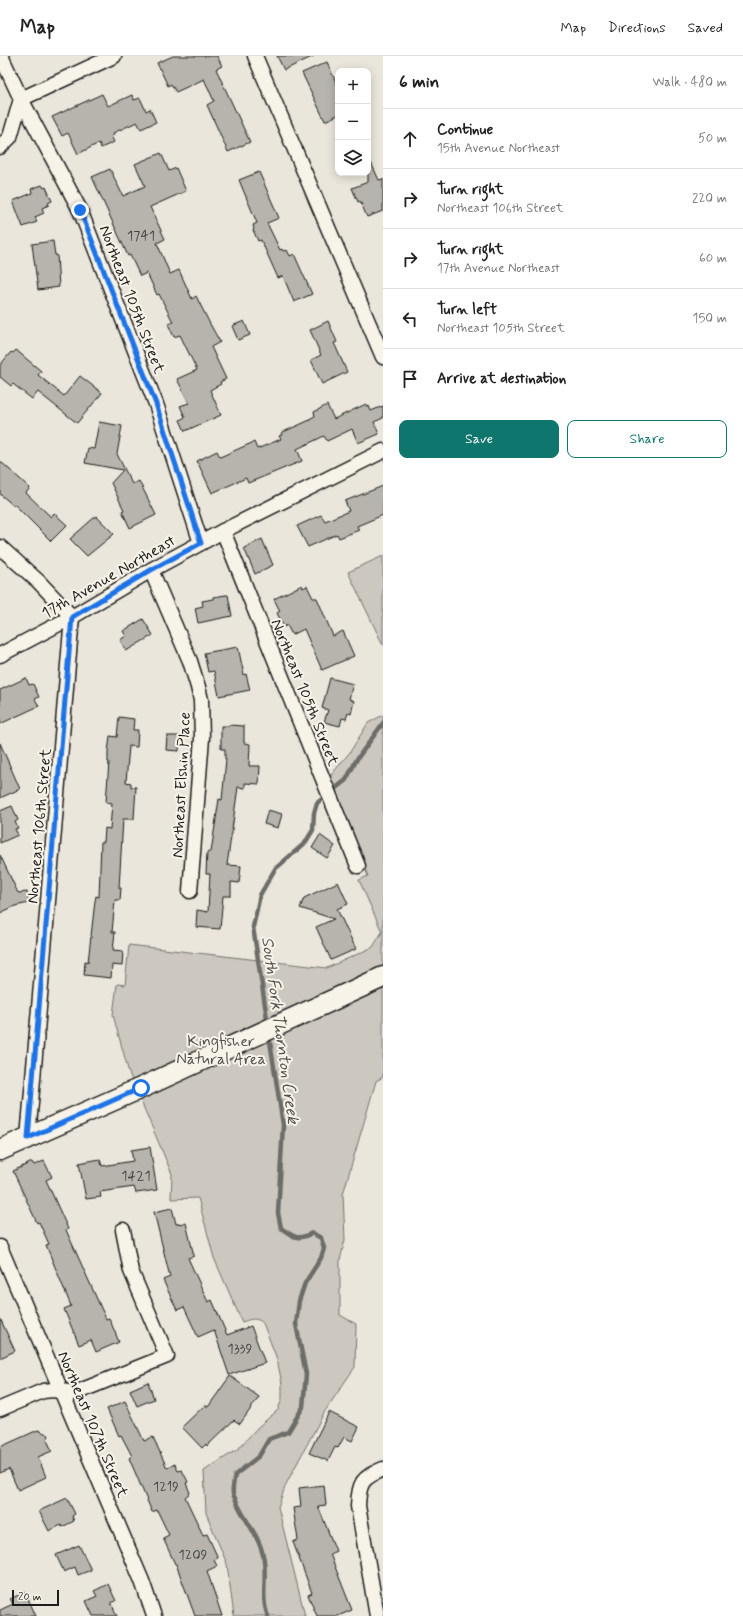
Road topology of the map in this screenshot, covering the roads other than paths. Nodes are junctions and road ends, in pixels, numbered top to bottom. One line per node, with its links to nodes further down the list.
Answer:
1 (1, 56): 4 (street, Northeast 105th Street)
2 (114, 56): 4 (street)
3 (255, 56): 6 (street)
4 (21, 99): 5 (street); 9 (street, Northeast 105th Street)
5 (0, 147)
6 (383, 357)
7 (383, 451): 8 (street, 17th Avenue Northeast)
8 (223, 531): 9 (street, 17th Avenue Northeast); 14 (street, Northeast 105th Street)
9 (201, 543): 11 (street, 17th Avenue Northeast)
10 (0, 547): 12 (street)
11 (151, 570): 12 (street, 17th Avenue Northeast); 15 (street, Northeast Elshin Place)
12 (72, 617): 13 (street, 17th Avenue Northeast); 17 (street, Northeast 106th Street)
13 (0, 655)
14 (358, 866)
15 (190, 892)
16 (383, 977): 17 (street)
17 (28, 1138): 18 (street)
18 (0, 1150)
19 (123, 1230): 21 (street)
20 (0, 1246): 21 (street, Northeast 107th Street)
21 (61, 1391): 22 (street); 24 (street, Northeast 107th Street)
22 (0, 1409)
23 (383, 1469): 25 (street)
24 (154, 1616)
25 (377, 1616)

